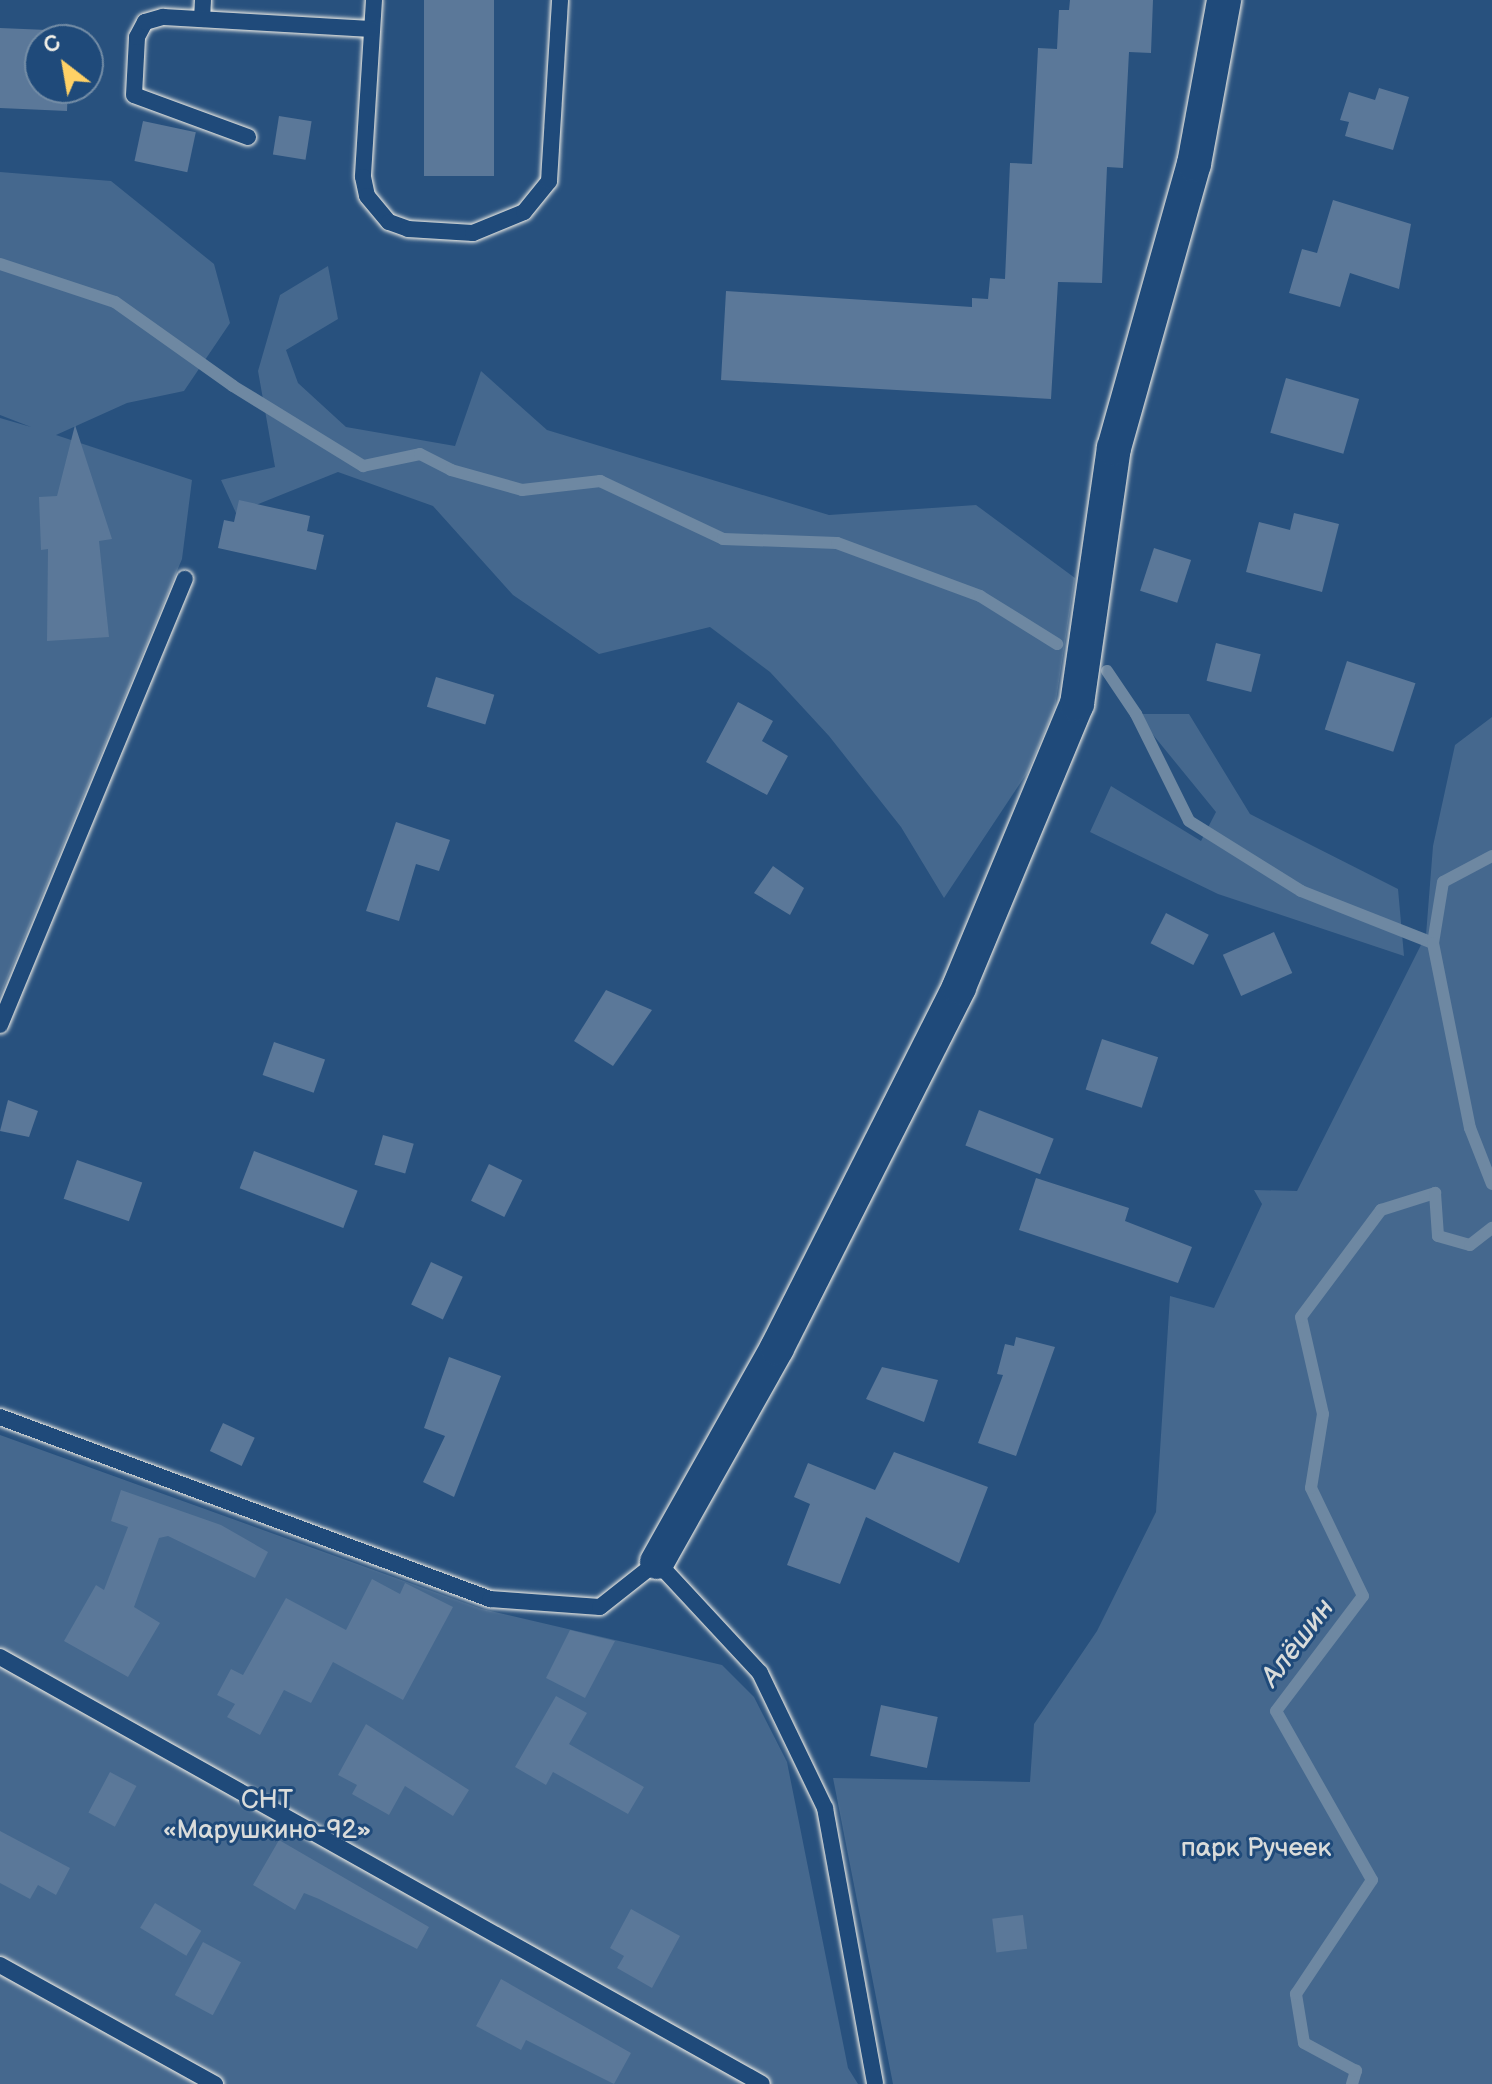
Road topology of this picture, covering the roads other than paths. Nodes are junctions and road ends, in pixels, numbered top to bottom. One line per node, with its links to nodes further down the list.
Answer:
1 (203, 0): 5 (lane)
2 (374, 0): 6 (lane)
3 (560, 0): 6 (lane)
4 (1224, 0): 11 (street)
5 (202, 19): 6 (lane); 7 (lane)
6 (372, 29)
7 (248, 137)
8 (185, 579): 9 (lane)
9 (0, 1025)
10 (0, 1417): 11 (lane)
11 (657, 1562): 16 (lane)
12 (0, 1657): 15 (lane)
13 (0, 1965): 14 (lane)
14 (215, 2084)
15 (762, 2084)
16 (875, 2084)

